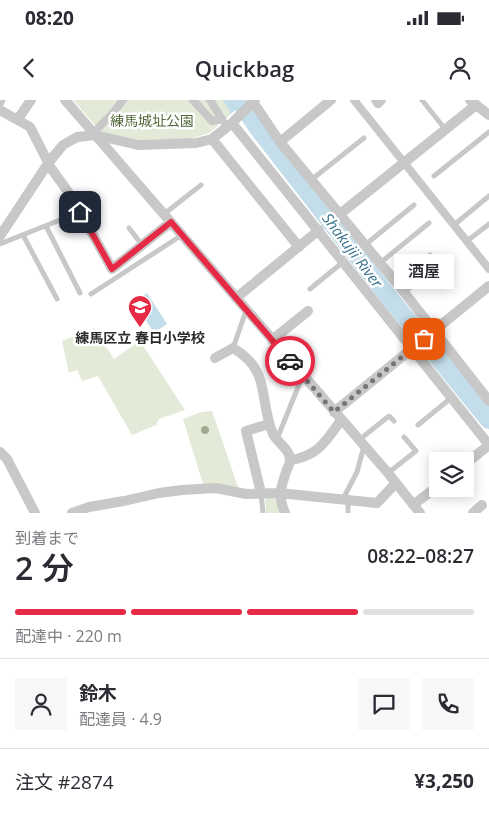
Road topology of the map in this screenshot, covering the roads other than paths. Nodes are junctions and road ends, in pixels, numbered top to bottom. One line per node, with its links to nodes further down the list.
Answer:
1 (3, 100): 14 (lane)
2 (31, 100): 16 (street)
3 (66, 100): 19 (street)
4 (123, 100): 19 (street)
5 (193, 100): 17 (street)
6 (210, 100): 17 (street)
7 (332, 100): 23 (street)
8 (354, 100): 25 (street)
9 (376, 100): 10 (street)
10 (381, 100)
11 (422, 100): 18 (lane)
12 (254, 101): 17 (street); 23 (street)
13 (472, 102): 15 (street); 18 (street)
14 (0, 108): 16 (street)
15 (489, 115)
16 (18, 119): 24 (street)
17 (227, 123): 22 (street); 40 (street)
18 (445, 129): 25 (street)
19 (97, 131): 22 (street); 24 (street); 32 (street)
20 (489, 132): 26 (lane)
21 (364, 138): 27 (lane)
22 (212, 139): 48 (street)
23 (280, 142): 27 (street)
24 (49, 162): 31 (street); 43 (street)
25 (403, 162): 33 (street); 37 (street)
26 (434, 176)
27 (312, 180): 33 (street)
28 (202, 184): 32 (lane)
29 (489, 196): 37 (lane)
30 (414, 205): 47 (lane)
31 (80, 212): 38 (lane); 46 (street)
32 (164, 214): 34 (street)
33 (340, 214): 47 (street)
34 (171, 222): 42 (street); 46 (street)
35 (429, 223): 51 (lane)
36 (489, 224): 44 (lane)
37 (454, 225): 44 (street)
38 (46, 226): 41 (lane); 58 (lane)
39 (129, 228): 46 (lane)
40 (319, 230): 48 (street); 50 (street)
41 (23, 235): 45 (lane); 61 (lane)
42 (182, 235): 59 (lane); 60 (street)
43 (0, 236)
44 (467, 241): 52 (street)
45 (0, 244)
46 (142, 245)
47 (365, 245): 51 (street)
48 (299, 247): 60 (street)
49 (430, 254): 54 (lane)
50 (344, 262): 56 (lane); 66 (street)
51 (380, 263): 54 (street)
52 (489, 268)
53 (428, 275): 57 (lane)
54 (396, 282): 57 (street)
55 (489, 286): 64 (street)
56 (310, 289)
57 (404, 292): 64 (street)
58 (80, 293)
59 (91, 294)
60 (236, 298): 62 (street)
61 (57, 299)
62 (246, 310): 65 (street); 67 (lane)
63 (308, 311): 65 (street)
64 (435, 331): 66 (street); 71 (street)
65 (272, 340): 69 (street)
66 (412, 347): 70 (street); 72 (street)
67 (233, 348): 68 (street); 74 (street)
68 (215, 358)
69 (302, 375): 72 (street); 77 (lane)
70 (452, 398): 75 (lane); 79 (street)
71 (489, 400)
72 (338, 416): 78 (street); 82 (street)
73 (394, 421): 78 (lane)
74 (269, 424): 77 (street); 85 (street)
75 (418, 425)
76 (404, 436): 83 (lane)
77 (277, 440): 82 (street)
78 (361, 443): 83 (street); 88 (lane)
79 (489, 445): 81 (street)
80 (0, 452): 91 (street)
81 (474, 457)
82 (291, 460): 86 (street)
83 (388, 473): 84 (street)
84 (396, 483): 88 (street); 90 (street)
85 (261, 493): 86 (street); 92 (street); 93 (lane)
86 (279, 493): 88 (street); 94 (street)
87 (429, 496): 90 (street)
88 (346, 499): 95 (lane)
89 (482, 506): 96 (street)
90 (417, 509)
91 (36, 513)
92 (72, 513)
93 (262, 513)
94 (285, 513)
95 (348, 513)
96 (473, 513)

